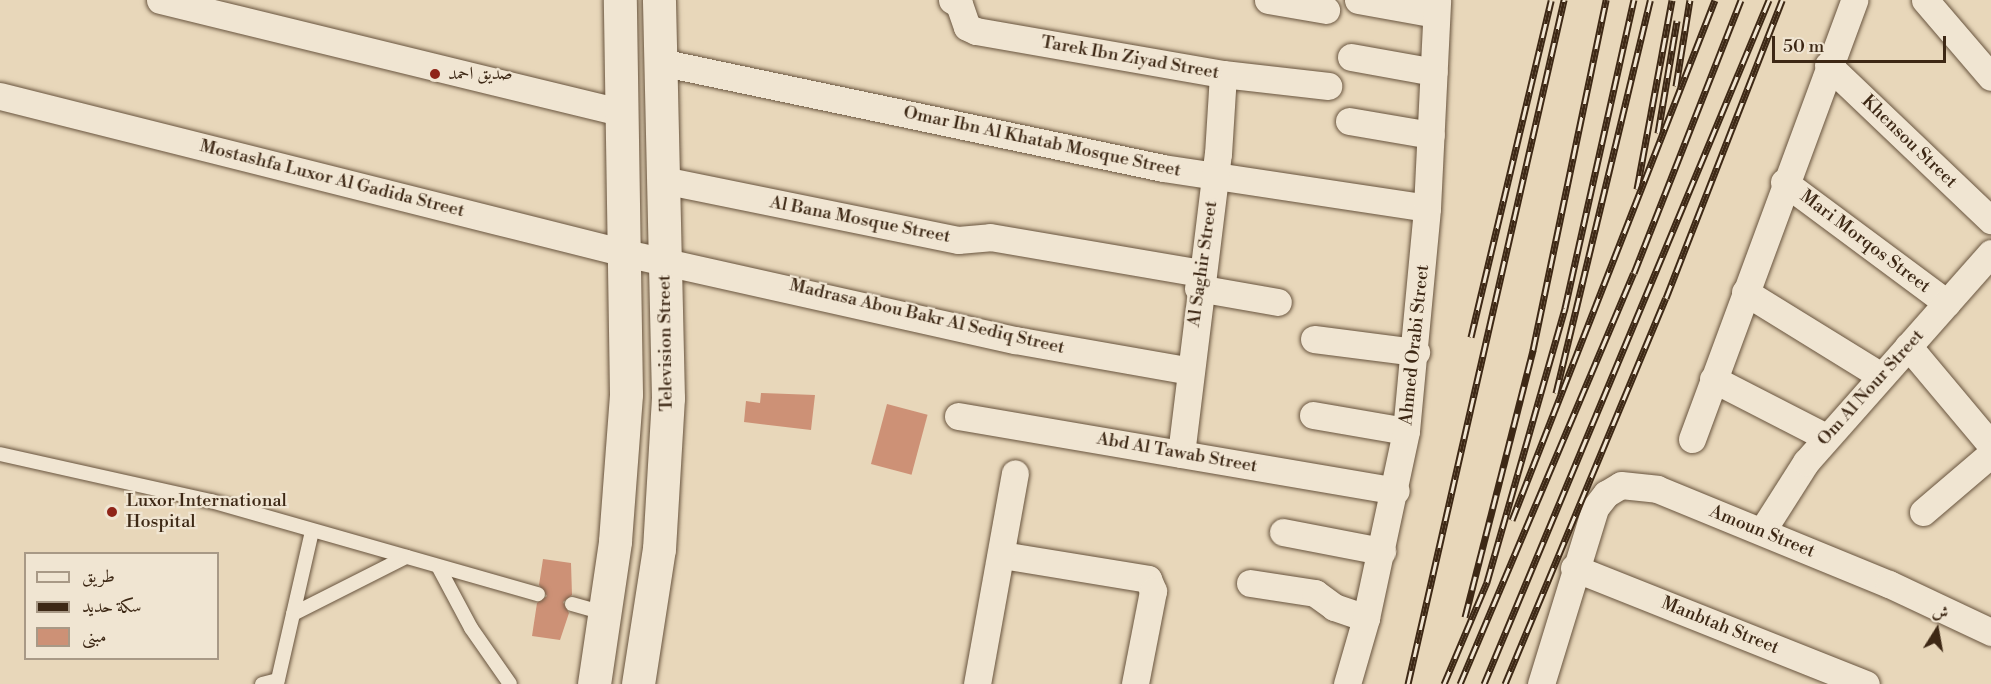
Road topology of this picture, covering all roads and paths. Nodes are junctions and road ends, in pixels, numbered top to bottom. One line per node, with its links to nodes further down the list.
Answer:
1 (160, 0): 19 (street)
2 (620, 0): 19 (main road)
3 (659, 0): 12 (main road, Television Street)
4 (952, 0): 15 (street, Tarek Ibn Ziyad Street)
5 (1268, 0): 10 (street)
6 (1358, 0): 9 (street)
7 (1854, 0): 13 (street)
8 (1925, 0): 16 (street)
9 (1437, 7): 14 (street, Ahmed Orabi Street)
10 (1326, 10)
11 (1351, 57): 14 (street)
12 (660, 62): 22 (street, Omar Ibn Al Khatab Mosque Street); 23 (main road, Television Street)
13 (1828, 65): 24 (street); 28 (street, Khensou Street)
14 (1434, 72): 21 (street, Ahmed Orabi Street)
15 (1223, 74): 17 (street, Tarek Ibn Ziyad Street); 22 (street, Al Saghir Street)
16 (1991, 77)
17 (1328, 86)
18 (0, 96): 29 (street, Mostashfa Luxor Al Gadida Street)
19 (622, 113): 25 (main road)
20 (1349, 121): 21 (street)
21 (1431, 135): 26 (street, Ahmed Orabi Street)
22 (1215, 176): 26 (street, Omar Ibn Al Khatab Mosque Street); 32 (street, Al Saghir Street)
23 (663, 180): 27 (main road, Television Street); 32 (street, Al Bana Mosque Street)
24 (1784, 182): 33 (street); 35 (street, Mari Morqos Street)
25 (624, 208): 27 (main road); 29 (main road)
26 (1427, 208): 38 (street, Ahmed Orabi Street)
27 (663, 214): 30 (main road, Television Street)
28 (1991, 220)
29 (625, 253): 30 (street, Mostashfa Luxor Al Gadida Street); 66 (main road)
30 (665, 260): 39 (street, Madrasa Abou Bakr Al Sediq Street); 68 (main road, Television Street)
31 (1986, 269): 35 (street, Om Al Nour Street)
32 (1199, 280): 34 (street, Al Bana Mosque Street); 39 (street, Al Saghir Street)
33 (1745, 292): 40 (street); 41 (street)
34 (1278, 302)
35 (1947, 303): 37 (street, Om Al Nour Street)
36 (1314, 339): 38 (street)
37 (1908, 346): 40 (street, Om Al Nour Street); 47 (street)
38 (1416, 352): 44 (street, Ahmed Orabi Street)
39 (1190, 371): 49 (street, Al Saghir Street)
40 (1881, 376): 45 (street, Om Al Nour Street)
41 (1713, 380): 45 (street); 46 (street)
42 (1313, 415): 44 (street)
43 (958, 416): 49 (street, Abd Al Tawab Street)
44 (1406, 431): 52 (street, Ahmed Orabi Street)
45 (1826, 437): 55 (street, Om Al Nour Street)
46 (1692, 439)
47 (1991, 445)
48 (0, 454): 54 (lane)
49 (1180, 454): 52 (street, Abd Al Tawab Street)
50 (1991, 454): 53 (street)
51 (1015, 473): 58 (street)
52 (1396, 491): 57 (street, Ahmed Orabi Street)
53 (1923, 512)
54 (312, 531): 59 (lane); 65 (lane)
55 (1762, 531): 61 (street, Amoun Street); 69 (street, Amoun Street)
56 (1283, 532): 57 (street)
57 (1382, 551): 67 (street, Ahmed Orabi Street)
58 (1002, 555): 75 (street); 76 (street)
59 (406, 558): 60 (lane); 65 (lane)
60 (438, 568): 63 (lane); 72 (lane)
61 (1574, 568): 78 (street, Amoun Street); 79 (street, Manbtah Street)
62 (1250, 583): 67 (street)
63 (538, 594)
64 (572, 604): 66 (lane)
65 (293, 614): 70 (lane)
66 (606, 614): 68 (main road); 73 (main road)
67 (1366, 618): 77 (street, Ahmed Orabi Street)
68 (649, 623): 74 (main road, Television Street)
69 (1991, 632)
70 (277, 682): 71 (lane)
71 (262, 684)
72 (510, 684)
73 (594, 684)
74 (638, 684)
75 (977, 684)
76 (1135, 684)
77 (1347, 684)
78 (1540, 684)
79 (1866, 684)

